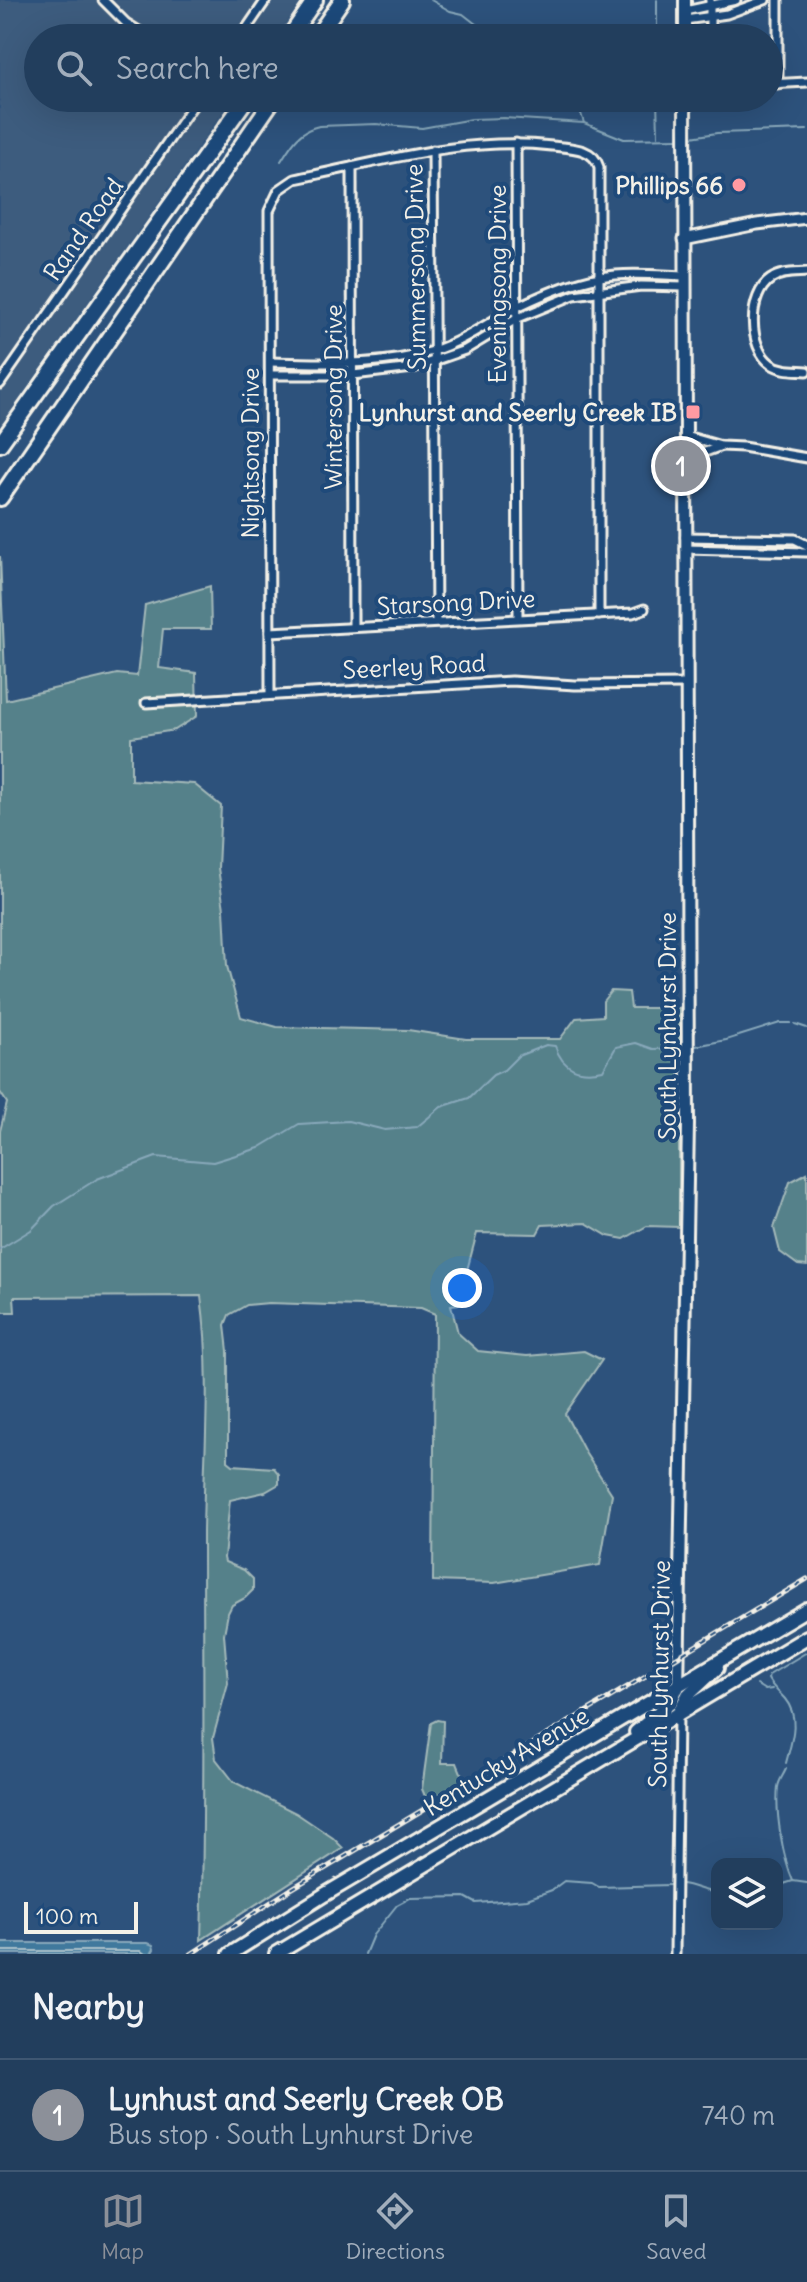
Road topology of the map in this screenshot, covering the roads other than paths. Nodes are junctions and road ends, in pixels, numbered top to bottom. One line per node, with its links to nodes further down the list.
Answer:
1 (103, 0): 11 (street)
2 (266, 0): 12 (street)
3 (315, 0): 13 (highway)
4 (342, 0): 14 (highway)
5 (736, 0): 8 (street)
6 (765, 0): 10 (street)
7 (778, 0): 16 (street)
8 (710, 3): 9 (street); 10 (street)
9 (685, 10): 10 (street)
10 (710, 18): 15 (street)
11 (128, 24)
12 (250, 24)
13 (299, 24)
14 (326, 24)
15 (710, 24)
16 (777, 24)
17 (807, 82): 18 (street)
18 (783, 83)
19 (188, 112): 41 (street, Rand Road)
20 (237, 112): 43 (highway)
21 (264, 112): 45 (highway)
22 (685, 112): 27 (main road, South Lynhurst Drive)
23 (516, 143): 24 (street); 29 (street); 32 (street, Eveningsong Drive)
24 (433, 150): 25 (street); 34 (street, Summersong Drive)
25 (352, 167): 36 (street, Nightsong Drive); 37 (street, Wintersong Drive)
26 (807, 218): 27 (street)
27 (684, 239): 30 (main road, South Lynhurst Drive)
28 (807, 272): 38 (street)
29 (599, 277): 30 (street); 31 (street); 32 (street)
30 (685, 281): 31 (street); 42 (main road, South Lynhurst Drive)
31 (599, 290): 33 (street); 54 (street)
32 (517, 307): 33 (street, Eveningsong Drive); 34 (street)
33 (518, 318): 35 (street); 55 (street, Eveningsong Drive)
34 (436, 350): 35 (street, Summersong Drive); 37 (street)
35 (436, 361): 40 (street); 56 (street, Summersong Drive)
36 (270, 362): 37 (street); 39 (street, Nightsong Drive)
37 (353, 364): 40 (street, Wintersong Drive)
38 (807, 371)
39 (270, 375): 40 (street); 58 (street, Nightsong Drive)
40 (353, 375): 57 (street, Wintersong Drive)
41 (0, 384)
42 (686, 436): 44 (street); 47 (main road, South Lynhurst Drive)
43 (0, 444)
44 (721, 446): 46 (street); 47 (street)
45 (34, 449): 48 (highway); 49 (highway)
46 (807, 458)
47 (686, 459): 50 (main road, South Lynhurst Drive)
48 (0, 498)
49 (0, 506)
50 (685, 543): 51 (street); 52 (street); 59 (main road, South Lynhurst Drive)
51 (807, 545)
52 (807, 552)
53 (644, 609): 54 (street, Starsong Drive)
54 (599, 615): 55 (street, Starsong Drive)
55 (518, 617): 56 (street, Starsong Drive)
56 (436, 622): 57 (street, Starsong Drive)
57 (353, 627): 58 (street, Starsong Drive)
58 (270, 632): 60 (street, Nightsong Drive)
59 (685, 684): 60 (street, Seerley Road); 65 (main road, South Lynhurst Drive)
60 (270, 695): 61 (street, Seerley Road)
61 (146, 703)
62 (807, 1609): 64 (main road, Kentucky Avenue)
63 (807, 1637): 66 (main road, Kentucky Avenue)
64 (723, 1658): 65 (main road, Kentucky Avenue); 66 (main road)
65 (678, 1685): 66 (main road, South Lynhurst Drive); 67 (main road); 68 (main road, Kentucky Avenue)
66 (678, 1715): 67 (main road, Kentucky Avenue); 71 (street, South Lynhurst Drive)
67 (628, 1745): 70 (main road, Kentucky Avenue)
68 (246, 1950): 69 (main road, Kentucky Avenue)
69 (230, 1954)
70 (276, 1954)
71 (675, 1954)

